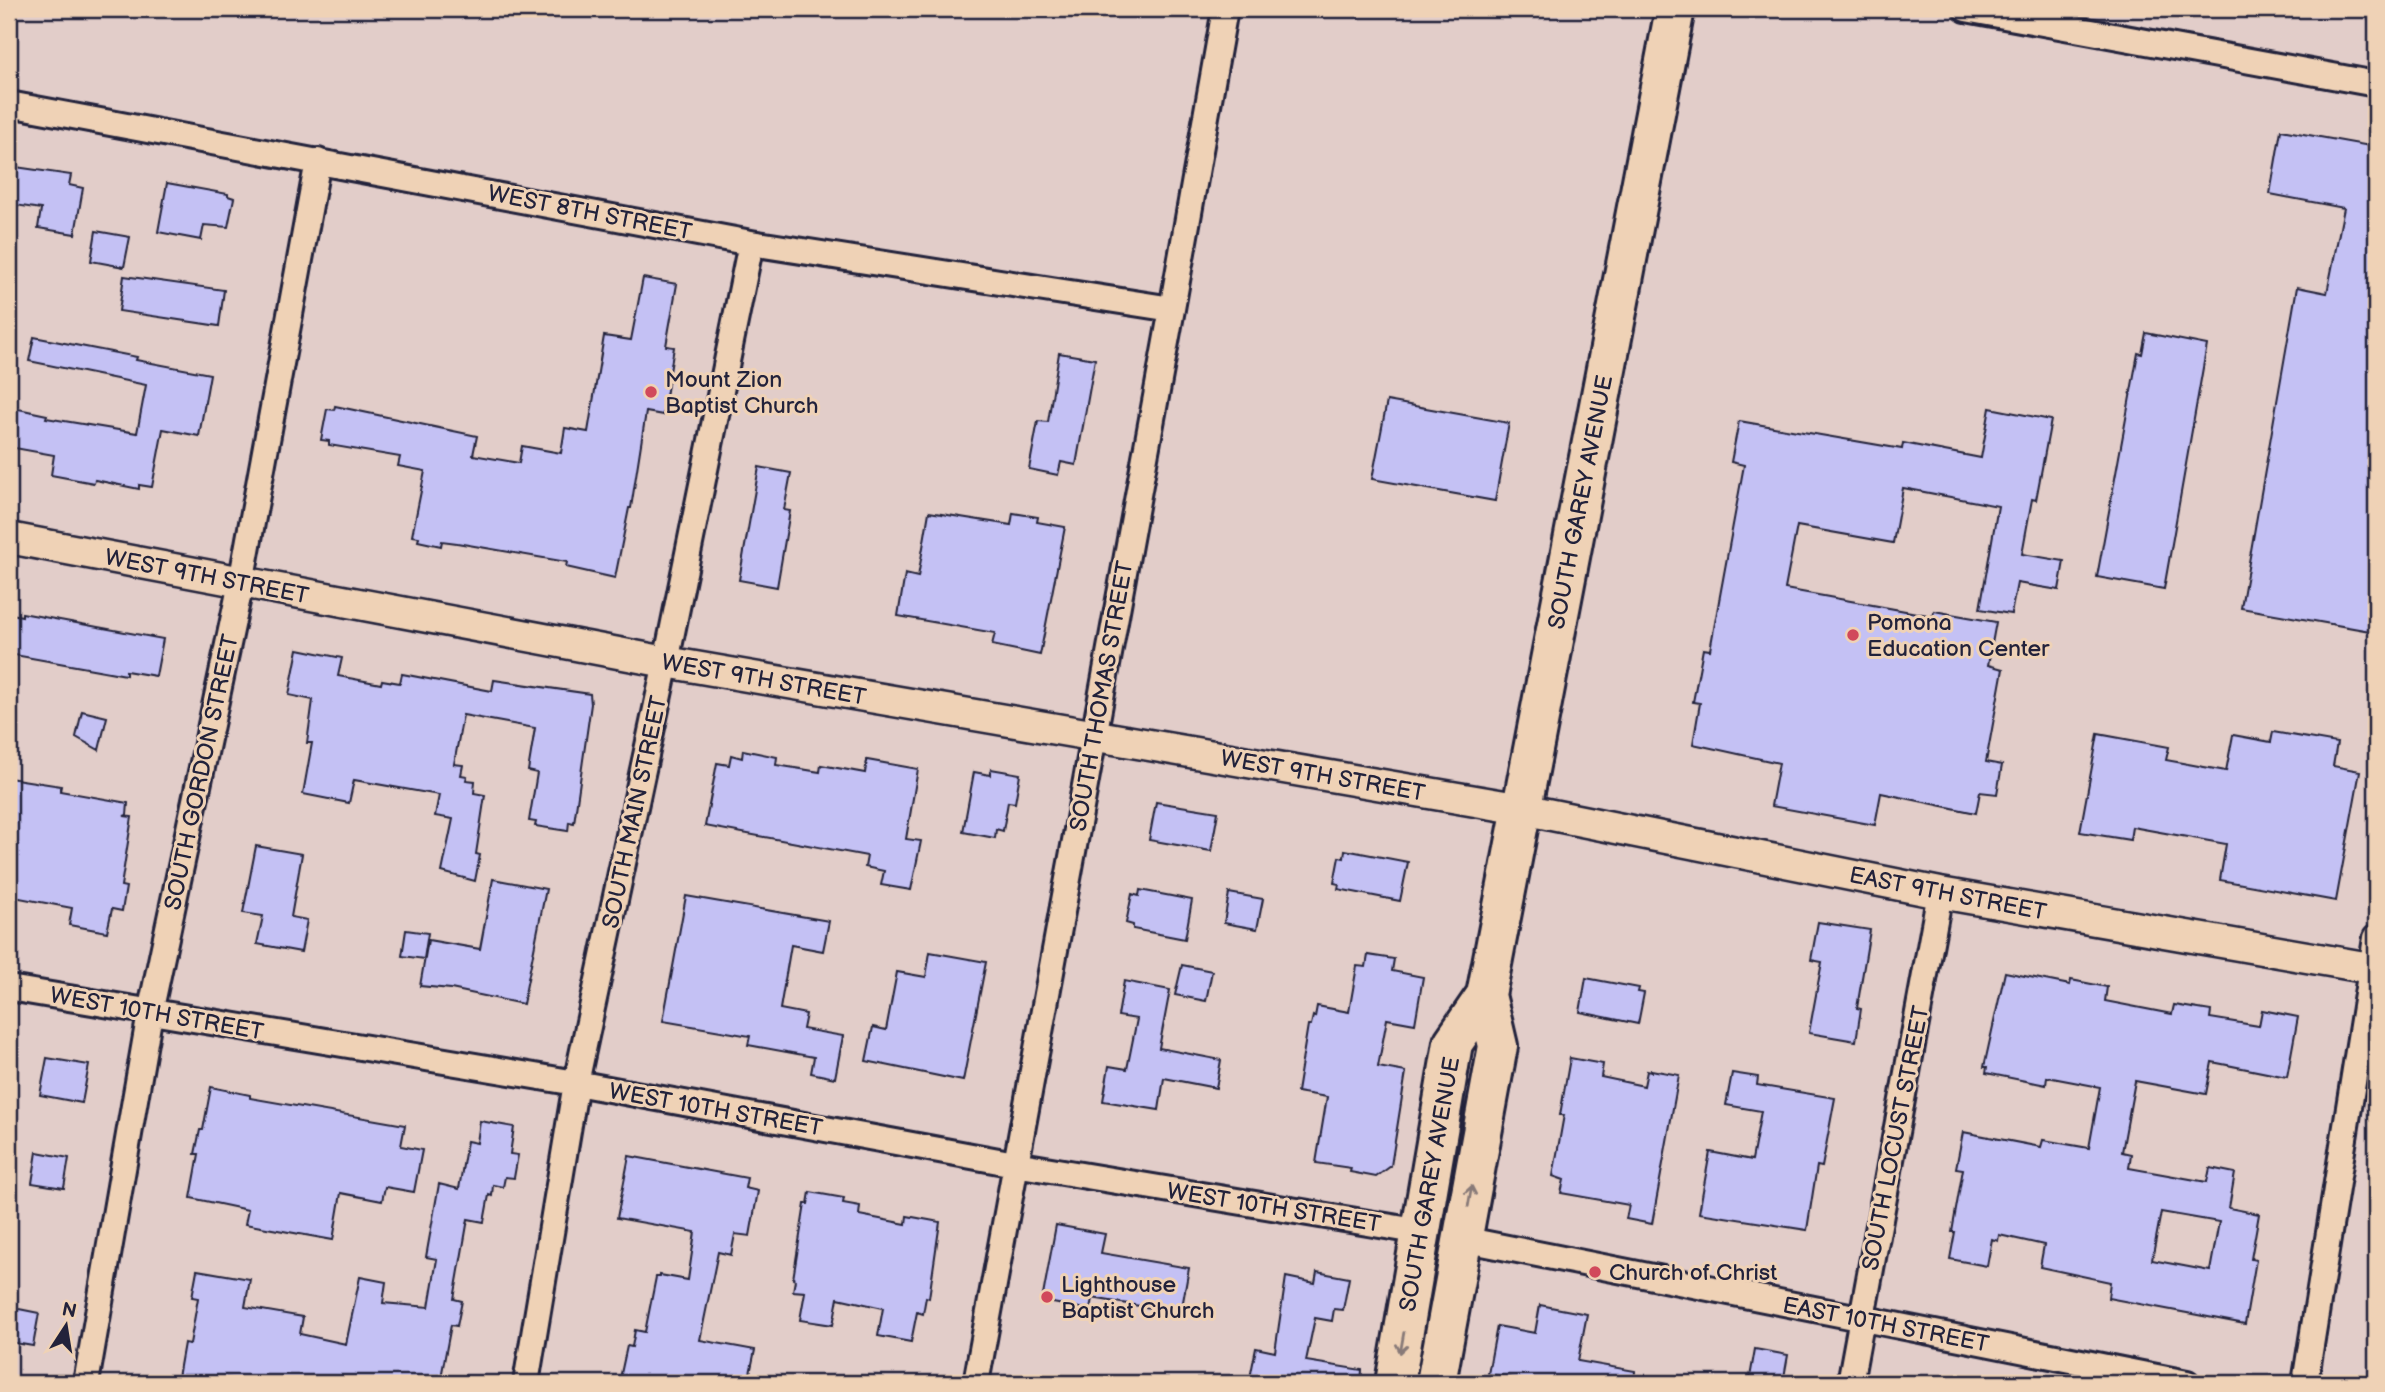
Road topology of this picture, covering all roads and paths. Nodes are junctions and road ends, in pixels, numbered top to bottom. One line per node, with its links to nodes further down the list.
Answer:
1 (1225, 9): 9 (street, SOUTH THOMAS STREET)
2 (1675, 9): 14 (main road, SOUTH GAREY AVENUE)
3 (1966, 9): 4 (street)
4 (2103, 20): 5 (street)
5 (2376, 84)
6 (9, 104): 7 (street, WEST 8TH STREET)
7 (318, 162): 8 (street, WEST 8TH STREET); 11 (street, SOUTH GORDON STREET)
8 (751, 243): 9 (street, WEST 8TH STREET); 12 (street, SOUTH MAIN STREET)
9 (1172, 309): 13 (street, SOUTH THOMAS STREET)
10 (9, 538): 11 (street, WEST 9TH STREET)
11 (241, 583): 12 (street, WEST 9TH STREET); 20 (street, SOUTH GORDON STREET)
12 (666, 662): 13 (street, WEST 9TH STREET); 21 (street, SOUTH MAIN STREET)
13 (1094, 735): 14 (street, WEST 9TH STREET); 22 (street, SOUTH THOMAS STREET)
14 (1522, 809): 15 (street, EAST 9TH STREET); 19 (main road, SOUTH GAREY AVENUE)
15 (1940, 893): 17 (street, EAST 9TH STREET); 25 (street, SOUTH LOCUST STREET)
16 (2376, 938): 17 (street)
17 (2373, 968): 33 (street)
18 (9, 988): 20 (street, WEST 10TH STREET)
19 (1486, 995): 23 (main road, SOUTH GAREY AVENUE); 24 (main road, SOUTH GAREY AVENUE, one-way to 19)
20 (150, 1013): 21 (street, WEST 10TH STREET); 26 (street, SOUTH GORDON STREET)
21 (576, 1083): 22 (street, WEST 10TH STREET); 27 (street, SOUTH MAIN STREET)
22 (1015, 1164): 23 (street, WEST 10TH STREET); 28 (street, SOUTH THOMAS STREET)
23 (1422, 1231): 29 (main road, SOUTH GAREY AVENUE, one-way to 29)
24 (1462, 1240): 25 (street, EAST 10TH STREET); 30 (main road, SOUTH GAREY AVENUE)
25 (1861, 1319): 31 (street, SOUTH LOCUST STREET); 32 (street, EAST 10TH STREET)
26 (86, 1383)
27 (526, 1383)
28 (976, 1383)
29 (1395, 1383)
30 (1436, 1383)
31 (1850, 1383)
32 (2187, 1383)
33 (2305, 1383)

